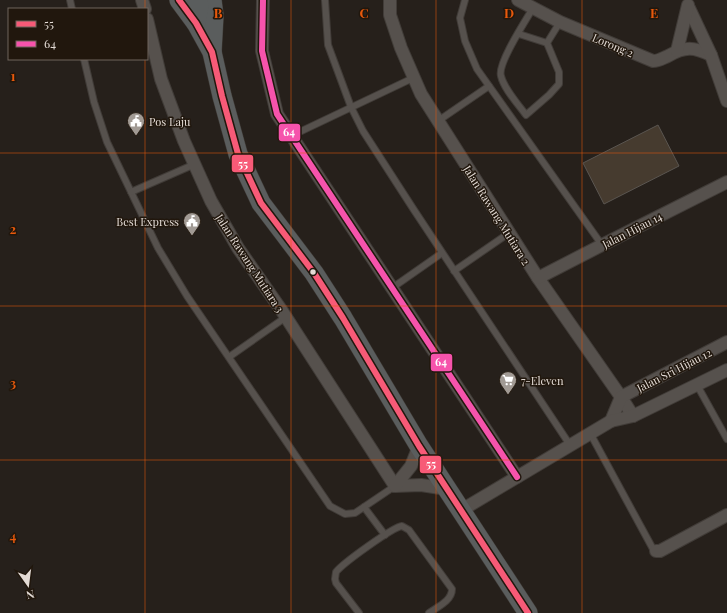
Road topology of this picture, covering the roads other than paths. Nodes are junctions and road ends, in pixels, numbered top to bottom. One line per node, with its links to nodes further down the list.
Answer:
1 (178, 0): 12 (main road)
2 (197, 0): 12 (main road)
3 (212, 0): 16 (main road)
4 (263, 0): 24 (street)
5 (325, 0): 22 (lane)
6 (390, 0): 19 (street, Jalan Rawang Mutiara 2)
7 (465, 0): 20 (lane)
8 (525, 3): 10 (street, Lorong 2); 13 (lane)
9 (688, 4): 15 (street); 17 (street)
10 (560, 22): 14 (lane); 15 (street, Lorong 2)
11 (148, 23): 25 (street, Jalan Rawang Mutiara 3)
12 (196, 23): 16 (main road)
13 (519, 34): 14 (lane); 14 (lane)
14 (547, 43)
15 (677, 51): 17 (street, Lorong 2)
16 (212, 52): 45 (main road)
17 (711, 54): 21 (street)
18 (84, 60): 27 (lane)
19 (413, 78): 22 (lane); 23 (street, Jalan Rawang Mutiara 2)
20 (488, 86): 23 (lane); 29 (lane)
21 (727, 101)
22 (351, 107): 24 (lane); 30 (lane)
23 (438, 121): 28 (street, Jalan Rawang Mutiara 2)
24 (291, 136): 33 (street)
25 (194, 164): 27 (lane); 34 (street, Jalan Rawang Mutiara 3)
26 (727, 182): 29 (street, Jalan Hijau 14)
27 (131, 192): 36 (lane)
28 (509, 234): 31 (lane); 32 (street, Jalan Rawang Mutiara 2)
29 (602, 245): 32 (street, Jalan Hijau 14)
30 (442, 253): 31 (lane); 33 (lane)
31 (454, 271): 44 (lane)
32 (538, 278): 39 (street, Jalan Rawang Mutiara 2)
33 (392, 288): 46 (street)
34 (286, 317): 36 (lane); 47 (street, Jalan Rawang Mutiara 3)
35 (727, 342): 39 (street, Jalan Sri Hijau 12)
36 (229, 357): 49 (lane)
37 (727, 370): 38 (street, Jalan Sri Hijau 12)
38 (697, 385): 40 (street, Jalan Sri Hijau 12); 43 (lane)
39 (621, 397): 40 (street, Jalan Rawang Mutiara 2); 41 (street)
40 (633, 416): 41 (street, Jalan Sri Hijau 12)
41 (611, 421): 42 (street, Jalan Sri Hijau 12)
42 (590, 433): 44 (street, Jalan Sri Hijau 12); 53 (lane)
43 (727, 439)
44 (570, 445): 46 (street, Jalan Sri Hijau 12)
45 (419, 446): 47 (street); 48 (main road)
46 (517, 477): 50 (street, Jalan Sri Hijau 12)
47 (395, 486): 48 (street); 49 (lane)
48 (447, 489): 50 (main road)
49 (364, 507): 52 (lane)
50 (460, 511): 56 (main road)
51 (727, 515): 53 (street)
52 (385, 535): 54 (lane); 55 (lane)
53 (656, 551)
54 (359, 613)
55 (429, 613)
56 (528, 613)

